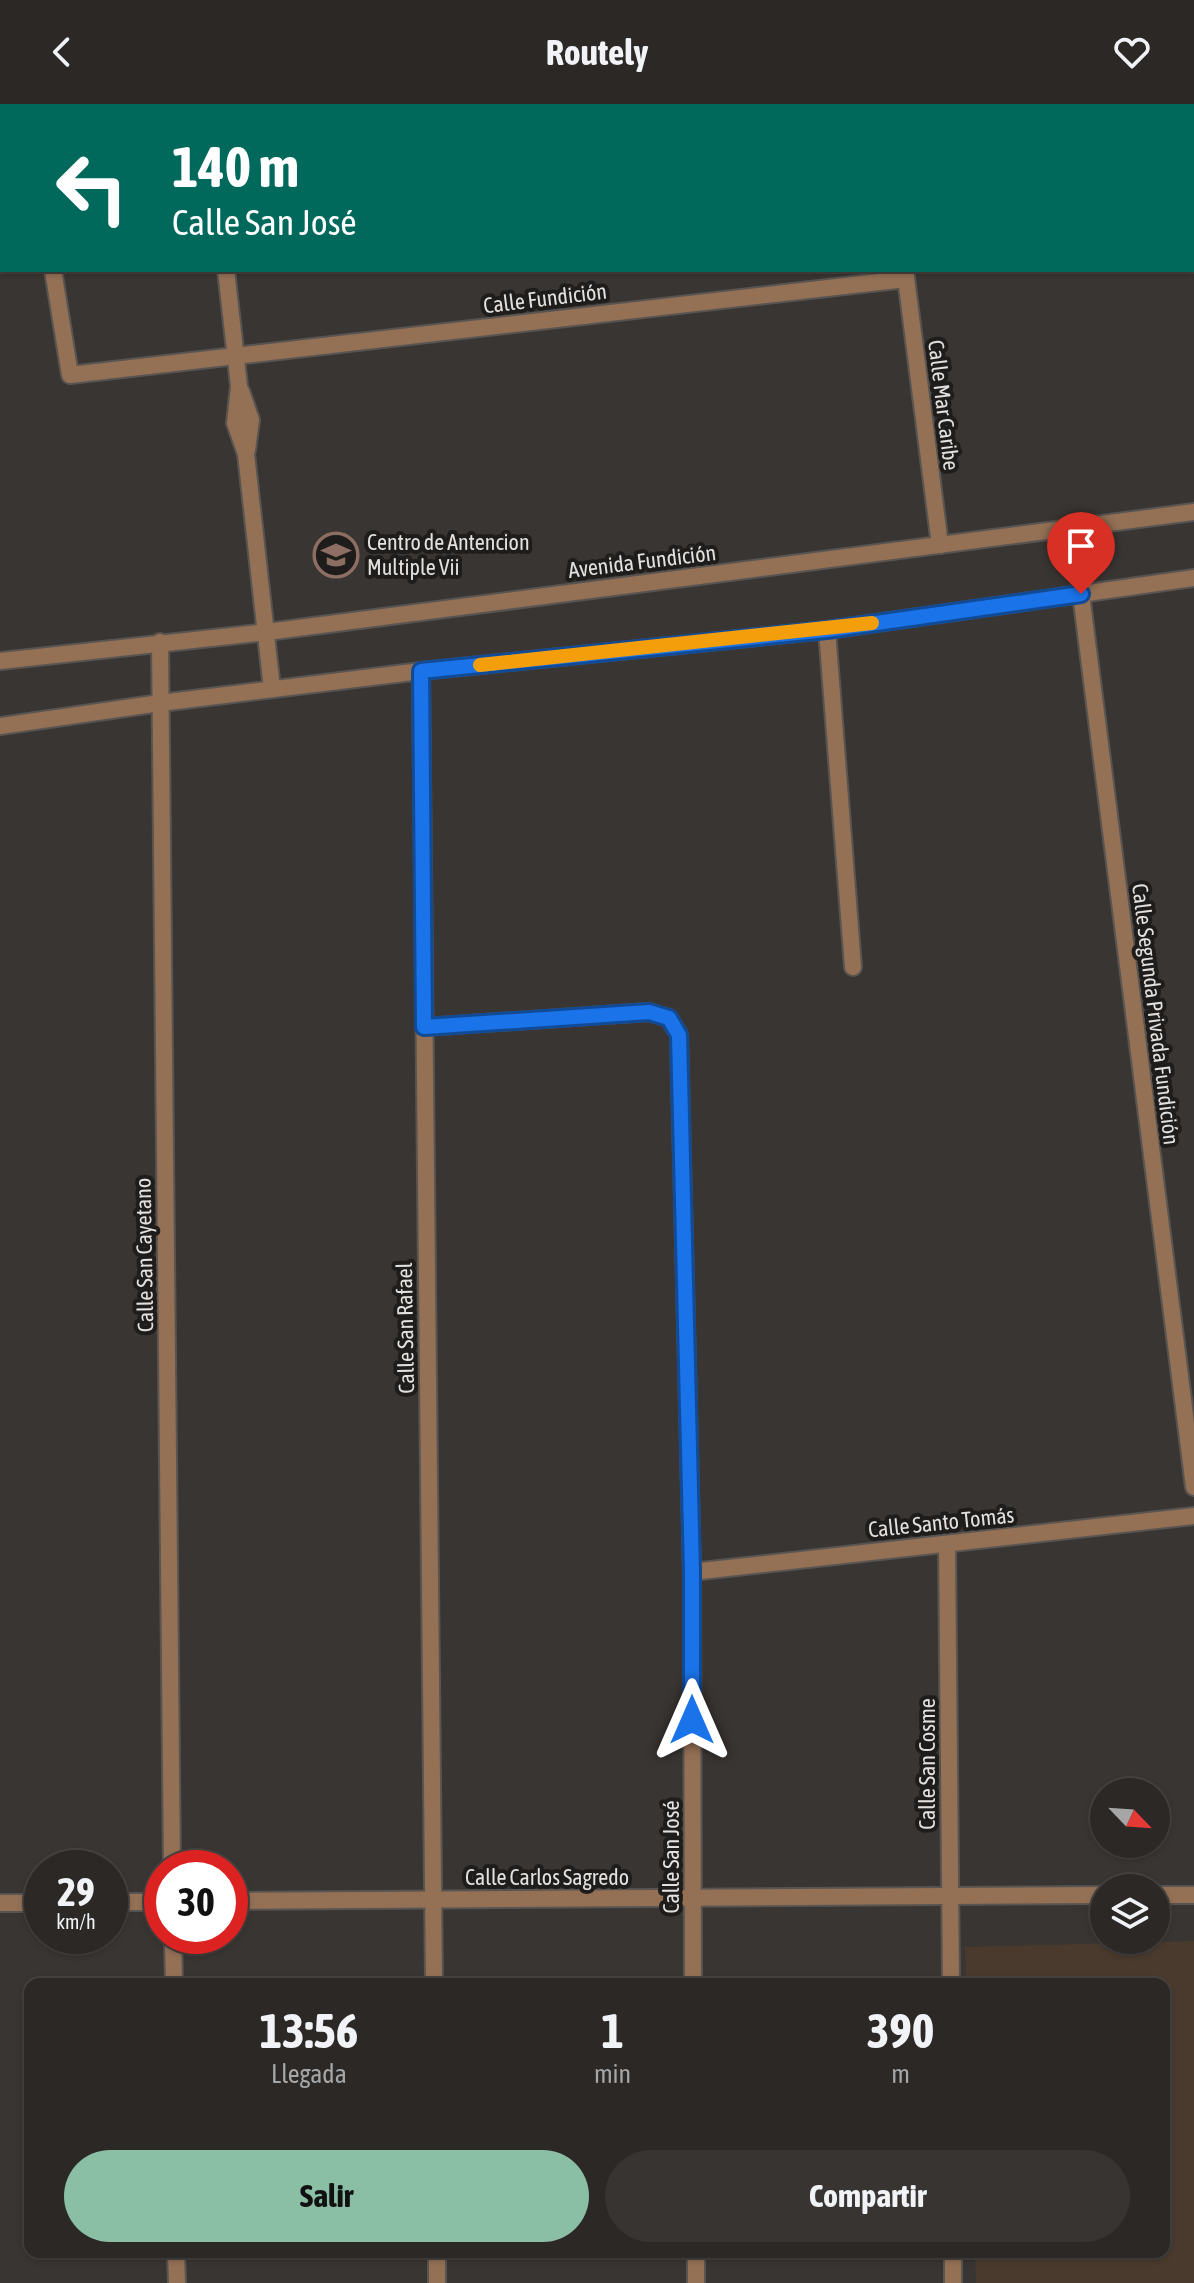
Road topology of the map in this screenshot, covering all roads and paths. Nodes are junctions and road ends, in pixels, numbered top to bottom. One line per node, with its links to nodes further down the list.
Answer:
1 (53, 272): 4 (street, Calle Fundición)
2 (226, 272): 4 (street)
3 (906, 274): 4 (street, Calle Fundición); 6 (street, Calle Mar Caribe)
4 (236, 356): 10 (street)
5 (1194, 512): 6 (street, Avenida Fundición)
6 (940, 545): 10 (street, Avenida Fundición)
7 (1194, 578): 8 (street)
8 (1081, 594): 9 (street); 19 (street, Calle Segunda Privada Fundición)
9 (827, 630): 13 (street); 17 (street)
10 (267, 632): 11 (street, Avenida Fundición); 14 (street)
11 (160, 642): 12 (street, Avenida Fundición); 15 (street, Calle San Cayetano)
12 (0, 661)
13 (421, 671): 14 (street); 18 (street, Calle San Rafael)
14 (272, 689): 15 (street)
15 (160, 703): 16 (street); 23 (street, Calle San Cayetano)
16 (0, 726)
17 (853, 967)
18 (424, 1027): 22 (street, Calle San José); 29 (street, Calle San Rafael)
19 (1194, 1487)
20 (1194, 1516): 21 (street, Calle Santo Tomás)
21 (947, 1544): 22 (street, Calle Santo Tomás); 24 (street, Calle San Cosme)
22 (692, 1572): 28 (street, Calle San José)
23 (172, 1850)
24 (950, 1895): 25 (street, Calle Carlos Sagredo); 28 (street, Calle Carlos Sagredo); 37 (street, Calle San Cosme)
25 (1090, 1895)
26 (1170, 1895): 27 (street)
27 (1194, 1895)
28 (693, 1897): 29 (street, Calle Carlos Sagredo); 36 (street, Calle San José)
29 (433, 1900): 30 (street, Calle Carlos Sagredo); 35 (street, Calle San Rafael)
30 (248, 1901)
31 (0, 1903): 32 (street)
32 (24, 1903)
33 (173, 1954): 34 (street)
34 (174, 1978)
35 (434, 1978)
36 (693, 1978)
37 (951, 1978)
38 (176, 2258): 42 (street)
39 (437, 2258): 43 (street)
40 (696, 2258): 44 (street)
41 (953, 2258): 45 (street)
42 (177, 2283)
43 (437, 2283)
44 (696, 2283)
45 (953, 2283)

